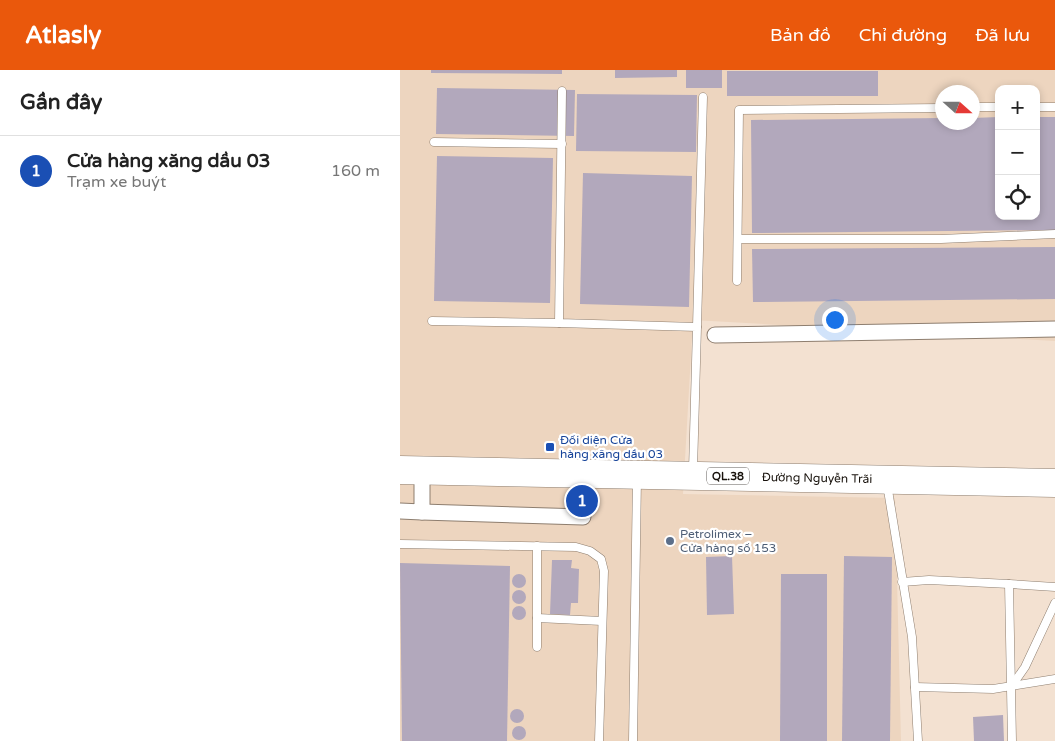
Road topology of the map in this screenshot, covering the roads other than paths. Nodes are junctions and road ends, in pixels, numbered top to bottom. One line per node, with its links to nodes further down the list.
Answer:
1 (562, 91): 9 (lane)
2 (703, 98): 15 (lane)
3 (980, 107): 4 (lane)
4 (995, 107)
5 (1040, 107): 6 (lane)
6 (1055, 107)
7 (935, 108): 11 (lane)
8 (434, 142): 9 (lane)
9 (562, 144): 14 (lane)
10 (1055, 234): 11 (lane)
11 (738, 239): 12 (lane)
12 (737, 281)
13 (432, 321): 14 (lane)
14 (559, 323): 15 (lane)
15 (697, 327): 20 (lane)
16 (1055, 329): 17 (street)
17 (715, 335)
18 (411, 470): 19 (highway, Đường Nguyễn Trãi / QL.38); 24 (street)
19 (637, 474): 20 (highway, Đường Nguyễn Trãi / QL.38); 39 (lane)
20 (693, 475): 21 (highway, Đường Nguyễn Trãi / QL.38)
21 (887, 479): 22 (highway, Đường Nguyễn Trãi / QL.38); 28 (lane)
22 (1055, 482)
23 (400, 511): 24 (street)
24 (422, 512): 25 (street)
25 (583, 517)
26 (400, 544): 27 (lane)
27 (538, 546): 32 (lane); 33 (lane)
28 (902, 582): 29 (lane); 36 (lane)
29 (1009, 584): 30 (lane); 37 (lane)
30 (1055, 587)
31 (1055, 603): 37 (lane)
32 (537, 618): 33 (lane); 34 (lane)
33 (602, 621): 38 (lane)
34 (537, 647)
35 (1055, 679): 37 (lane)
36 (914, 687): 37 (lane); 40 (lane)
37 (1011, 687): 41 (lane)
38 (599, 741)
39 (633, 741)
40 (918, 741)
41 (1012, 741)

